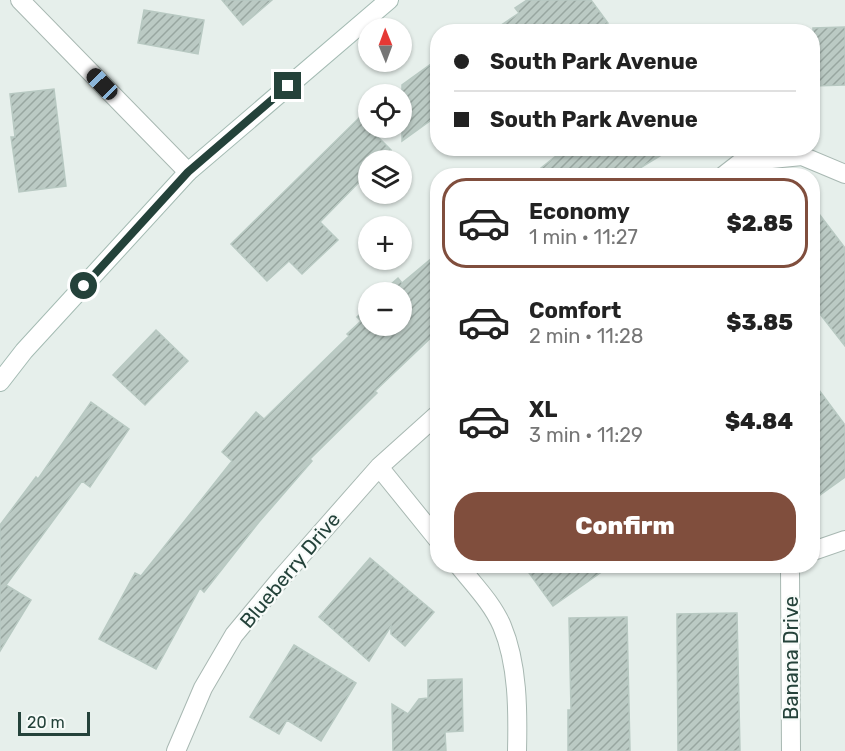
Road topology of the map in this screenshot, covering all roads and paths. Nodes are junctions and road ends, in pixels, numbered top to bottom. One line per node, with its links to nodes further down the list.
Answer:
1 (20, 0): 6 (street)
2 (389, 0): 6 (street)
3 (802, 156): 5 (street)
4 (802, 156): 7 (street)
5 (733, 168)
6 (188, 172): 8 (street)
7 (845, 174)
8 (0, 382)
9 (430, 421): 10 (street, Blueberry Drive)
10 (379, 467): 11 (street); 16 (street, Blueberry Drive)
11 (430, 530)
12 (845, 540): 13 (street)
13 (820, 549)
14 (465, 573): 17 (street)
15 (790, 573): 18 (street, Banana Drive)
16 (176, 751)
17 (517, 751)
18 (791, 751)

